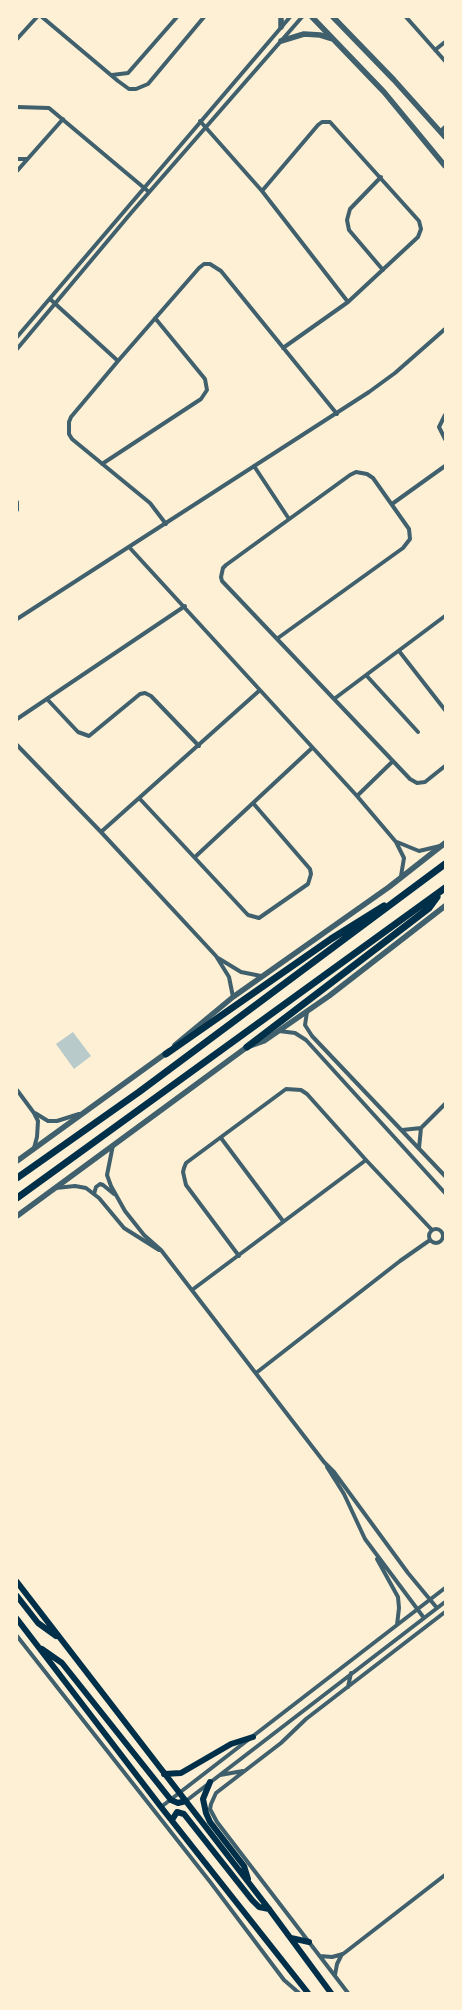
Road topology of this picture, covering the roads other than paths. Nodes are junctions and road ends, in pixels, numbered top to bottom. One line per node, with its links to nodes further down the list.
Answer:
1 (36, 17): 12 (street)
2 (42, 17): 18 (street)
3 (176, 17): 18 (street)
4 (204, 17): 18 (street)
5 (281, 17): 11 (street)
6 (290, 17): 11 (street)
7 (302, 17): 14 (street)
8 (312, 17): 13 (street)
9 (333, 17): 23 (street)
10 (406, 17): 16 (street)
11 (281, 27): 21 (street)
12 (17, 38)
13 (335, 40): 14 (street); 27 (street)
14 (281, 41): 22 (street)
15 (445, 42): 16 (street)
16 (434, 50): 17 (street)
17 (445, 61)
18 (111, 75)
19 (17, 107): 20 (street)
20 (63, 119): 26 (street); 30 (street)
21 (200, 121): 22 (street); 30 (street)
22 (206, 127): 31 (street); 32 (street)
23 (443, 129): 24 (street)
24 (445, 136)
25 (17, 159): 26 (street)
26 (27, 159): 28 (street)
27 (445, 166)
28 (17, 171)
29 (381, 177): 31 (street); 33 (street); 33 (street)
30 (144, 188): 32 (street); 34 (street)
31 (262, 191): 35 (street)
32 (149, 192): 36 (street)
33 (383, 270): 35 (street)
34 (50, 299): 36 (street); 39 (street)
35 (348, 302): 40 (street)
36 (55, 304): 41 (street); 42 (street)
37 (155, 318): 40 (street); 42 (street); 46 (street)
38 (445, 330): 43 (street)
39 (17, 337)
40 (283, 348): 43 (street)
41 (17, 349)
42 (118, 361): 46 (street)
43 (337, 414): 47 (street)
44 (445, 416): 45 (street)
45 (445, 439)
46 (102, 464): 53 (street)
47 (254, 466): 52 (street); 53 (street)
48 (445, 466): 50 (street)
49 (17, 502): 51 (street)
50 (392, 504): 52 (street); 58 (street)
51 (17, 510)
52 (289, 519): 58 (street)
53 (166, 524): 54 (street)
54 (129, 547): 55 (street); 57 (street)
55 (185, 606): 61 (street); 62 (street)
56 (445, 616): 59 (street)
57 (17, 618)
58 (278, 638): 63 (street)
59 (399, 650): 60 (street); 64 (street)
60 (366, 676): 63 (street); 66 (street)
61 (260, 690): 68 (street); 69 (street)
62 (47, 699): 65 (street); 68 (street)
63 (334, 700): 70 (street)
64 (445, 710)
65 (17, 719)
66 (418, 732)
67 (17, 745): 75 (street)
68 (198, 746): 73 (street)
69 (312, 748): 72 (street); 74 (street)
70 (393, 761): 71 (street); 72 (street)
71 (445, 766)
72 (358, 796): 76 (street)
73 (140, 799): 75 (street); 78 (street)
74 (253, 803): 78 (street); 78 (street)
75 (101, 832): 84 (street)
76 (396, 842): 77 (street); 80 (street)
77 (443, 844): 80 (street)
78 (195, 857)
79 (445, 864): 82 (highway)
80 (401, 876): 85 (street)
81 (445, 888): 89 (highway); 109 (highway)
82 (396, 901): 90 (highway); 104 (highway)
83 (445, 906): 87 (street)
84 (216, 956): 85 (street); 86 (street)
85 (261, 976): 86 (street)
86 (233, 997): 90 (street)
87 (307, 1011): 88 (street); 96 (street)
88 (279, 1031): 89 (street); 106 (street)
89 (247, 1047): 98 (street)
90 (166, 1054): 94 (street)
91 (17, 1090): 93 (street)
92 (445, 1104): 95 (street)
93 (34, 1113): 94 (street); 100 (street)
94 (83, 1113): 100 (street)
95 (421, 1128): 96 (street); 99 (street)
96 (402, 1130): 99 (street)
97 (221, 1138): 101 (street); 111 (street); 115 (street)
98 (114, 1145): 105 (street); 108 (street)
99 (419, 1148): 103 (street)
100 (34, 1149): 102 (street)
101 (366, 1160): 111 (street); 112 (street)
102 (17, 1161)
103 (445, 1176)
104 (17, 1178)
105 (54, 1188): 107 (street); 110 (street)
106 (445, 1193)
107 (94, 1194): 108 (street); 116 (street)
108 (116, 1195): 116 (street)
109 (17, 1198)
110 (17, 1216)
111 (283, 1222): 115 (street)
112 (432, 1230): 113 (street); 114 (street)
113 (443, 1230): 114 (street)
114 (430, 1240): 118 (street)
115 (239, 1256): 117 (street)
116 (166, 1257): 117 (street)
117 (192, 1290): 118 (street)
118 (256, 1373): 119 (street)
119 (324, 1462): 120 (street); 124 (street)
120 (375, 1553): 127 (street); 131 (street)
121 (17, 1582): 133 (main road)
122 (445, 1588): 124 (street)
123 (17, 1596): 133 (main road)
124 (430, 1599): 126 (street); 127 (street)
125 (445, 1602): 126 (street)
126 (437, 1608): 129 (street)
127 (417, 1609): 129 (street); 131 (street)
128 (445, 1612): 136 (street)
129 (424, 1618): 135 (street)
130 (17, 1619): 134 (main road)
131 (397, 1624): 137 (street)
132 (17, 1636): 155 (street)
133 (59, 1638): 139 (main road)
134 (39, 1647): 143 (main road); 145 (main road)
135 (351, 1673): 136 (street); 140 (street)
136 (348, 1687): 138 (street)
137 (253, 1737): 139 (main road); 142 (street)
138 (243, 1771): 140 (street); 151 (street)
139 (164, 1774): 142 (main road)
140 (219, 1775): 141 (street)
141 (210, 1782): 144 (street); 148 (main road)
142 (179, 1793): 143 (street); 144 (main road)
143 (171, 1800): 144 (main road); 145 (street)
144 (186, 1801): 148 (main road)
145 (161, 1807): 146 (main road)
146 (172, 1820): 149 (main road); 156 (main road)
147 (445, 1875): 152 (street)
148 (250, 1885): 149 (main road)
149 (269, 1909): 150 (main road)
150 (291, 1938): 151 (main road); 157 (main road)
151 (309, 1942): 153 (street)
152 (343, 1954): 153 (street); 154 (street)
153 (320, 1956): 154 (street)
154 (335, 1975): 158 (street)
155 (299, 1993)
156 (308, 1993)
157 (331, 1993)
158 (348, 1993)

